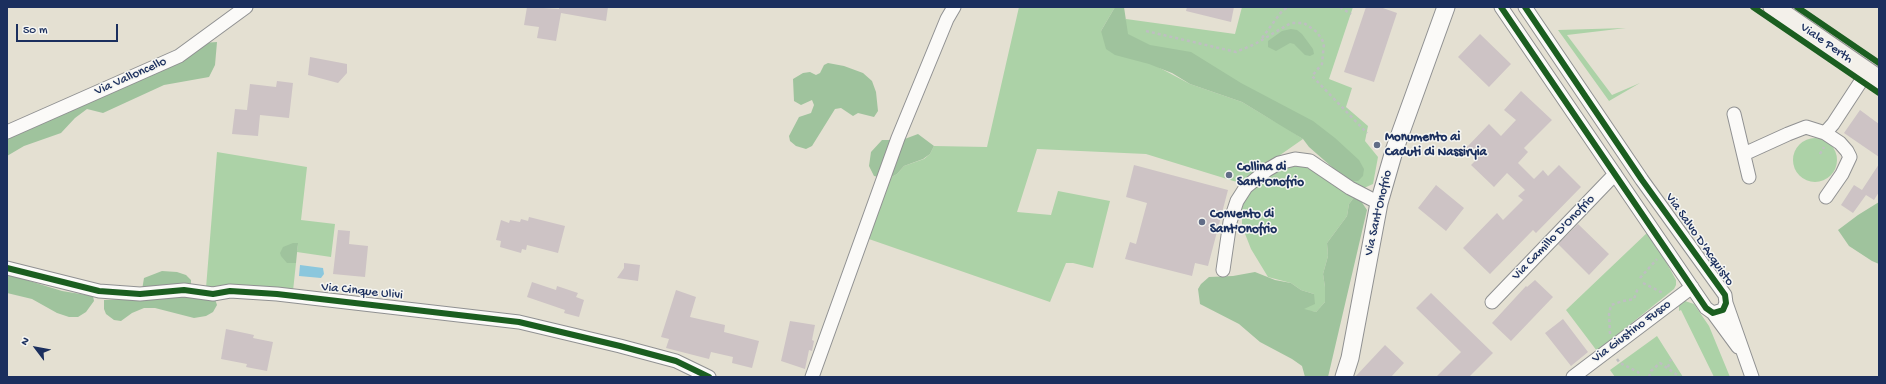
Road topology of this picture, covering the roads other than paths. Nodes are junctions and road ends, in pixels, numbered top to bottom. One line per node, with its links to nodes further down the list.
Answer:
1 (246, 7): 11 (street, Via Valloncello)
2 (954, 7): 26 (street)
3 (1446, 7): 17 (street, Via Sant'Onofrio)
4 (1501, 7): 10 (street)
5 (1525, 7): 8 (street, Via Salvo D'Acquisto)
6 (1773, 7): 7 (main road, Viale Perth)
7 (1873, 76): 12 (street)
8 (1594, 110): 10 (street); 22 (street, Via Salvo D'Acquisto)
9 (1734, 114): 13 (street)
10 (1578, 121): 14 (street)
11 (7, 132)
12 (1825, 133): 13 (street); 16 (street)
13 (1744, 154): 15 (street)
14 (1615, 174): 20 (street); 21 (street, Via Camillo D'Onofrio)
15 (1749, 177)
16 (1826, 197)
17 (1379, 203): 19 (street); 27 (street, Via Sant'Onofrio)
18 (7, 268): 25 (street, Via Cinque Ulivi)
19 (1223, 270)
20 (1692, 287): 23 (street); 28 (street, Via Giustino Fusco)
21 (1492, 302)
22 (1726, 303): 23 (street, Via Salvo D'Acquisto); 24 (street)
23 (1713, 312): 24 (street)
24 (1747, 360): 29 (street)
25 (709, 377)
26 (812, 377)
27 (1344, 377)
28 (1573, 377)
29 (1752, 377)

